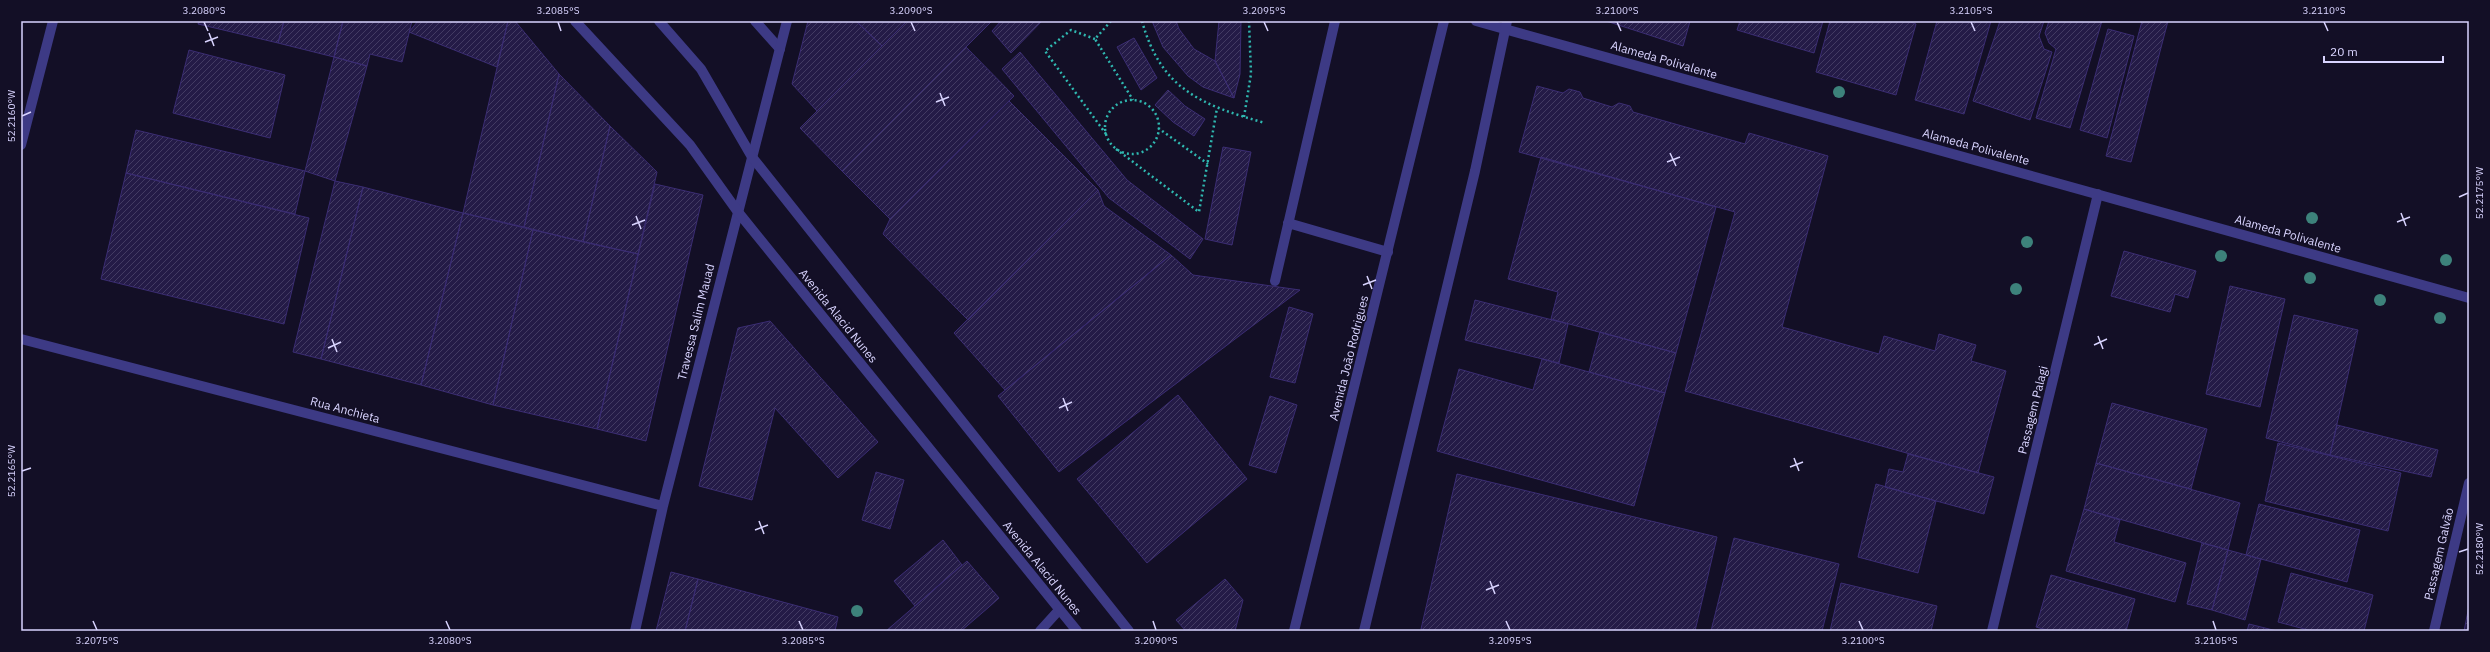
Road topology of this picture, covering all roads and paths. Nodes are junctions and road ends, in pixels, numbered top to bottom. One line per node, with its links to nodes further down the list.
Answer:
1 (53, 21): 21 (street)
2 (575, 21): 26 (street, Avenida Alacid Nunes)
3 (659, 21): 23 (street)
4 (755, 21): 14 (street)
5 (787, 21): 14 (street, Travessa Salim Mauad)
6 (1111, 21): 13 (path)
7 (1142, 21): 16 (path)
8 (1249, 21): 17 (path)
9 (1335, 21): 27 (street)
10 (1444, 21): 28 (street, Avenida João Rodrigues)
11 (1476, 21): 12 (street, Alameda Polivalente)
12 (1506, 25): 25 (street, Alameda Polivalente); 40 (street)
13 (1095, 40): 15 (path); 20 (path)
14 (780, 49): 23 (street, Travessa Salim Mauad)
15 (1133, 100): 19 (path); 20 (path)
16 (1217, 108): 17 (path); 24 (path)
17 (1244, 117): 18 (path)
18 (1265, 122)
19 (1158, 128): 22 (path); 24 (path)
20 (1106, 134): 22 (path)
21 (21, 145)
22 (1116, 149): 24 (path)
23 (752, 157): 26 (street, Travessa Salim Mauad); 38 (street)
24 (1208, 164)
25 (2098, 194): 30 (street, Alameda Polivalente); 41 (street, Passagem Palagi)
26 (738, 212): 33 (street, Travessa Salim Mauad); 34 (street, Avenida Alacid Nunes)
27 (1288, 223): 28 (street); 29 (street)
28 (1388, 252): 39 (street, Avenida João Rodrigues)
29 (1275, 281)
30 (2469, 298)
31 (21, 339): 33 (street, Rua Anchieta)
32 (2469, 483): 42 (street, Passagem Galvão)
33 (663, 506): 35 (street, Travessa Salim Mauad)
34 (1059, 610): 36 (street); 37 (street, Avenida Alacid Nunes)
35 (635, 631)
36 (1040, 631)
37 (1077, 631)
38 (1129, 631)
39 (1294, 631)
40 (1364, 631)
41 (1992, 631)
42 (2434, 631)

